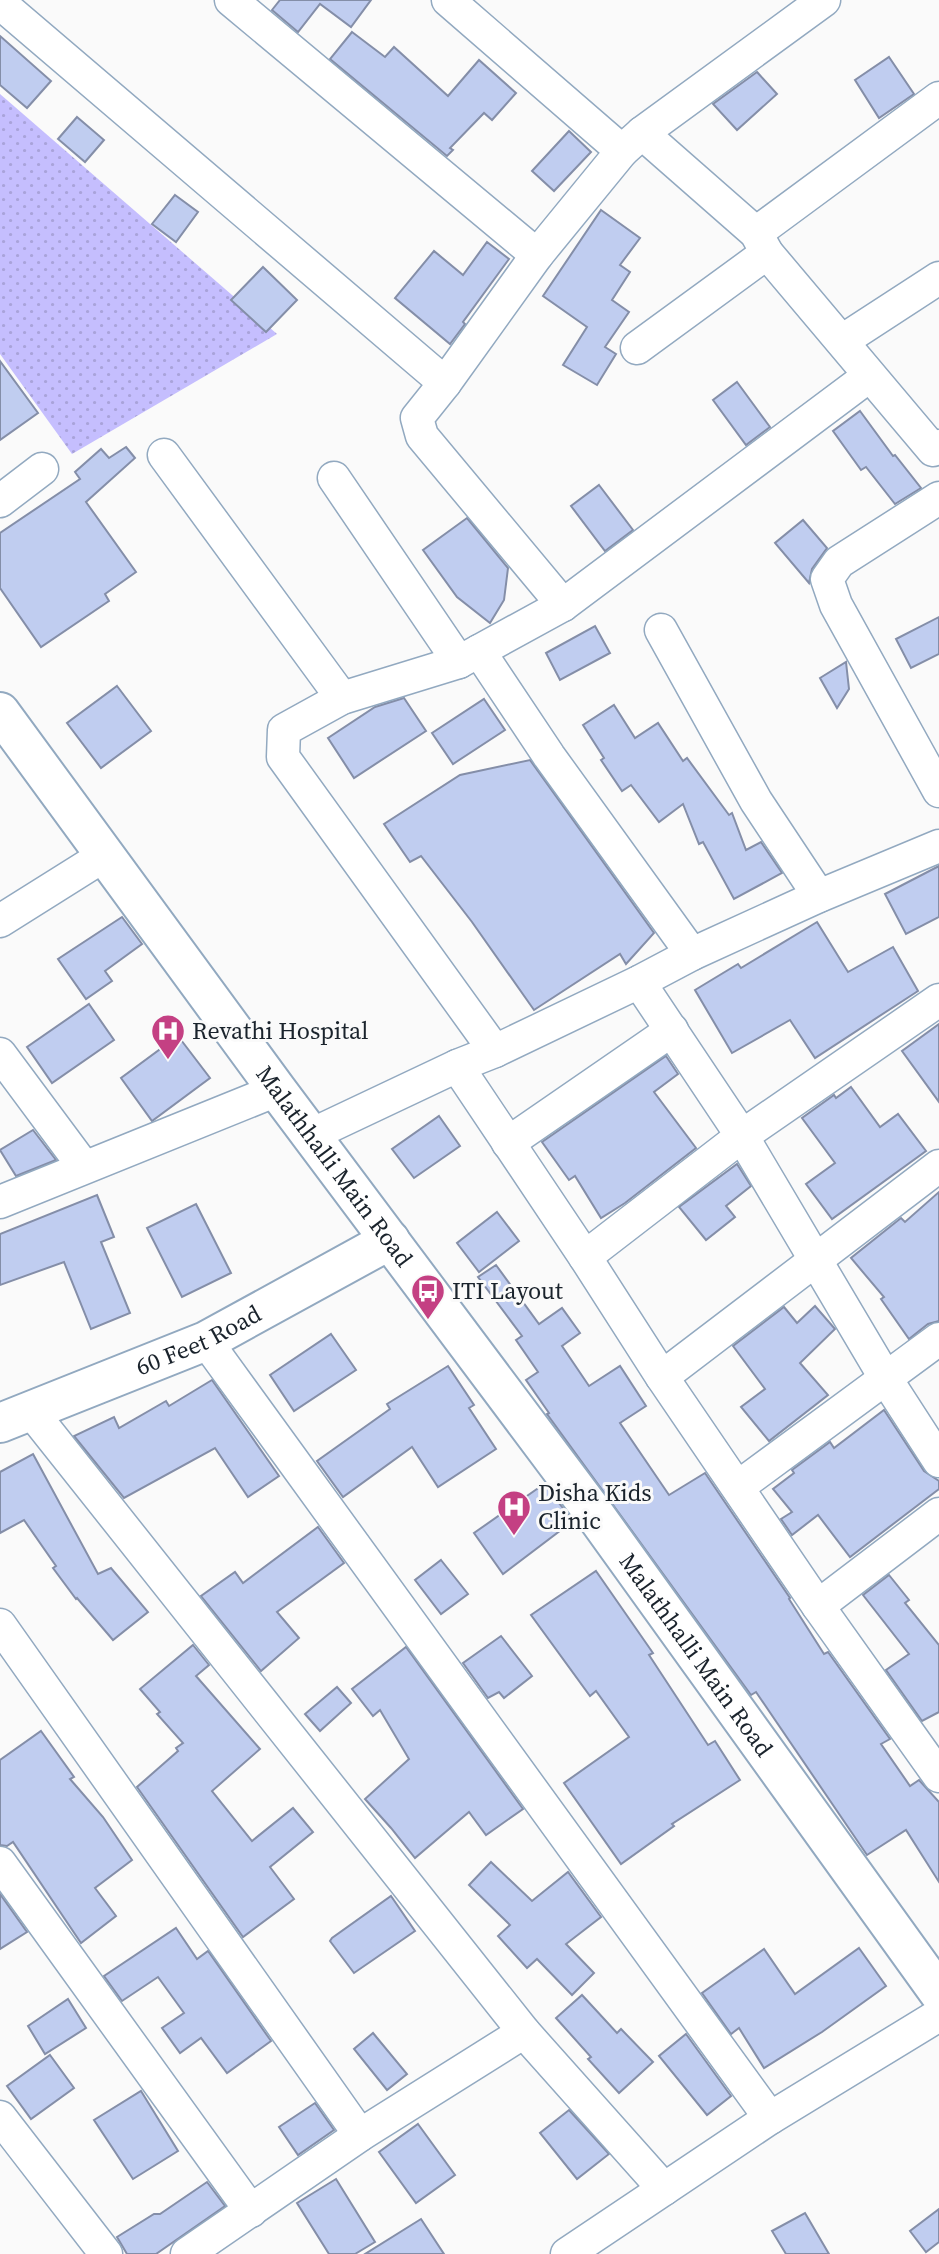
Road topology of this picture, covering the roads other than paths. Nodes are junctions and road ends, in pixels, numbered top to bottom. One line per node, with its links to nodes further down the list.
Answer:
1 (231, 0): 8 (street)
2 (448, 0): 6 (street)
3 (824, 0): 6 (street)
4 (4, 14): 13 (street)
5 (939, 98): 7 (street)
6 (632, 142): 7 (street); 8 (street)
7 (762, 243): 10 (street); 11 (street)
8 (537, 255): 13 (street)
9 (939, 278): 10 (street)
10 (842, 341): 12 (street)
11 (637, 348)
12 (869, 376): 14 (street); 20 (street)
13 (444, 383): 20 (street)
14 (937, 452)
15 (164, 455): 23 (street)
16 (42, 468): 19 (street)
17 (334, 478): 22 (street)
18 (939, 498): 25 (street)
19 (0, 501)
20 (563, 605): 22 (street)
21 (661, 630): 28 (street)
22 (469, 657): 23 (street); 30 (street)
23 (342, 698): 34 (street)
24 (0, 712): 27 (main road, Malathhalli Main Road)
25 (939, 790)
26 (939, 846): 28 (street)
27 (105, 855): 29 (street); 37 (main road, Malathhalli Main Road)
28 (819, 896): 30 (street)
29 (0, 921)
30 (692, 954): 31 (street)
31 (639, 982): 33 (street); 34 (street)
32 (939, 1000): 39 (street)
33 (672, 1030): 39 (street); 40 (street)
34 (495, 1051): 36 (street)
35 (0, 1054): 42 (street)
36 (457, 1066): 38 (street); 40 (street)
37 (277, 1090): 38 (main road, Malathhalli Main Road); 42 (street)
38 (311, 1135): 44 (main road, Malathhalli Main Road)
39 (742, 1136): 45 (street); 46 (street)
40 (508, 1143): 45 (street)
41 (939, 1166): 46 (street)
42 (84, 1167): 43 (street)
43 (0, 1202)
44 (390, 1240): 48 (main road, 60 Feet Road); 59 (main road, Malathhalli Main Road)
45 (585, 1257): 49 (street)
46 (816, 1262): 49 (street); 50 (street)
47 (939, 1339): 50 (street)
48 (206, 1340): 51 (main road, 60 Feet Road); 63 (street)
49 (662, 1377): 53 (street)
50 (886, 1379): 52 (street); 53 (street)
51 (15, 1417): 61 (street)
52 (939, 1461)
53 (738, 1487): 55 (street)
54 (939, 1514): 55 (street)
55 (818, 1606): 57 (street)
56 (0, 1625): 64 (street)
57 (939, 1776)
58 (0, 1863): 66 (street)
59 (939, 1993)
60 (939, 2015): 63 (street)
61 (524, 2032): 64 (street); 65 (street)
62 (0, 2116): 67 (street)
63 (770, 2118): 65 (street)
64 (359, 2135): 66 (street)
65 (664, 2189): 69 (street)
66 (251, 2211): 68 (street)
67 (106, 2254)
68 (187, 2254)
69 (567, 2254)

